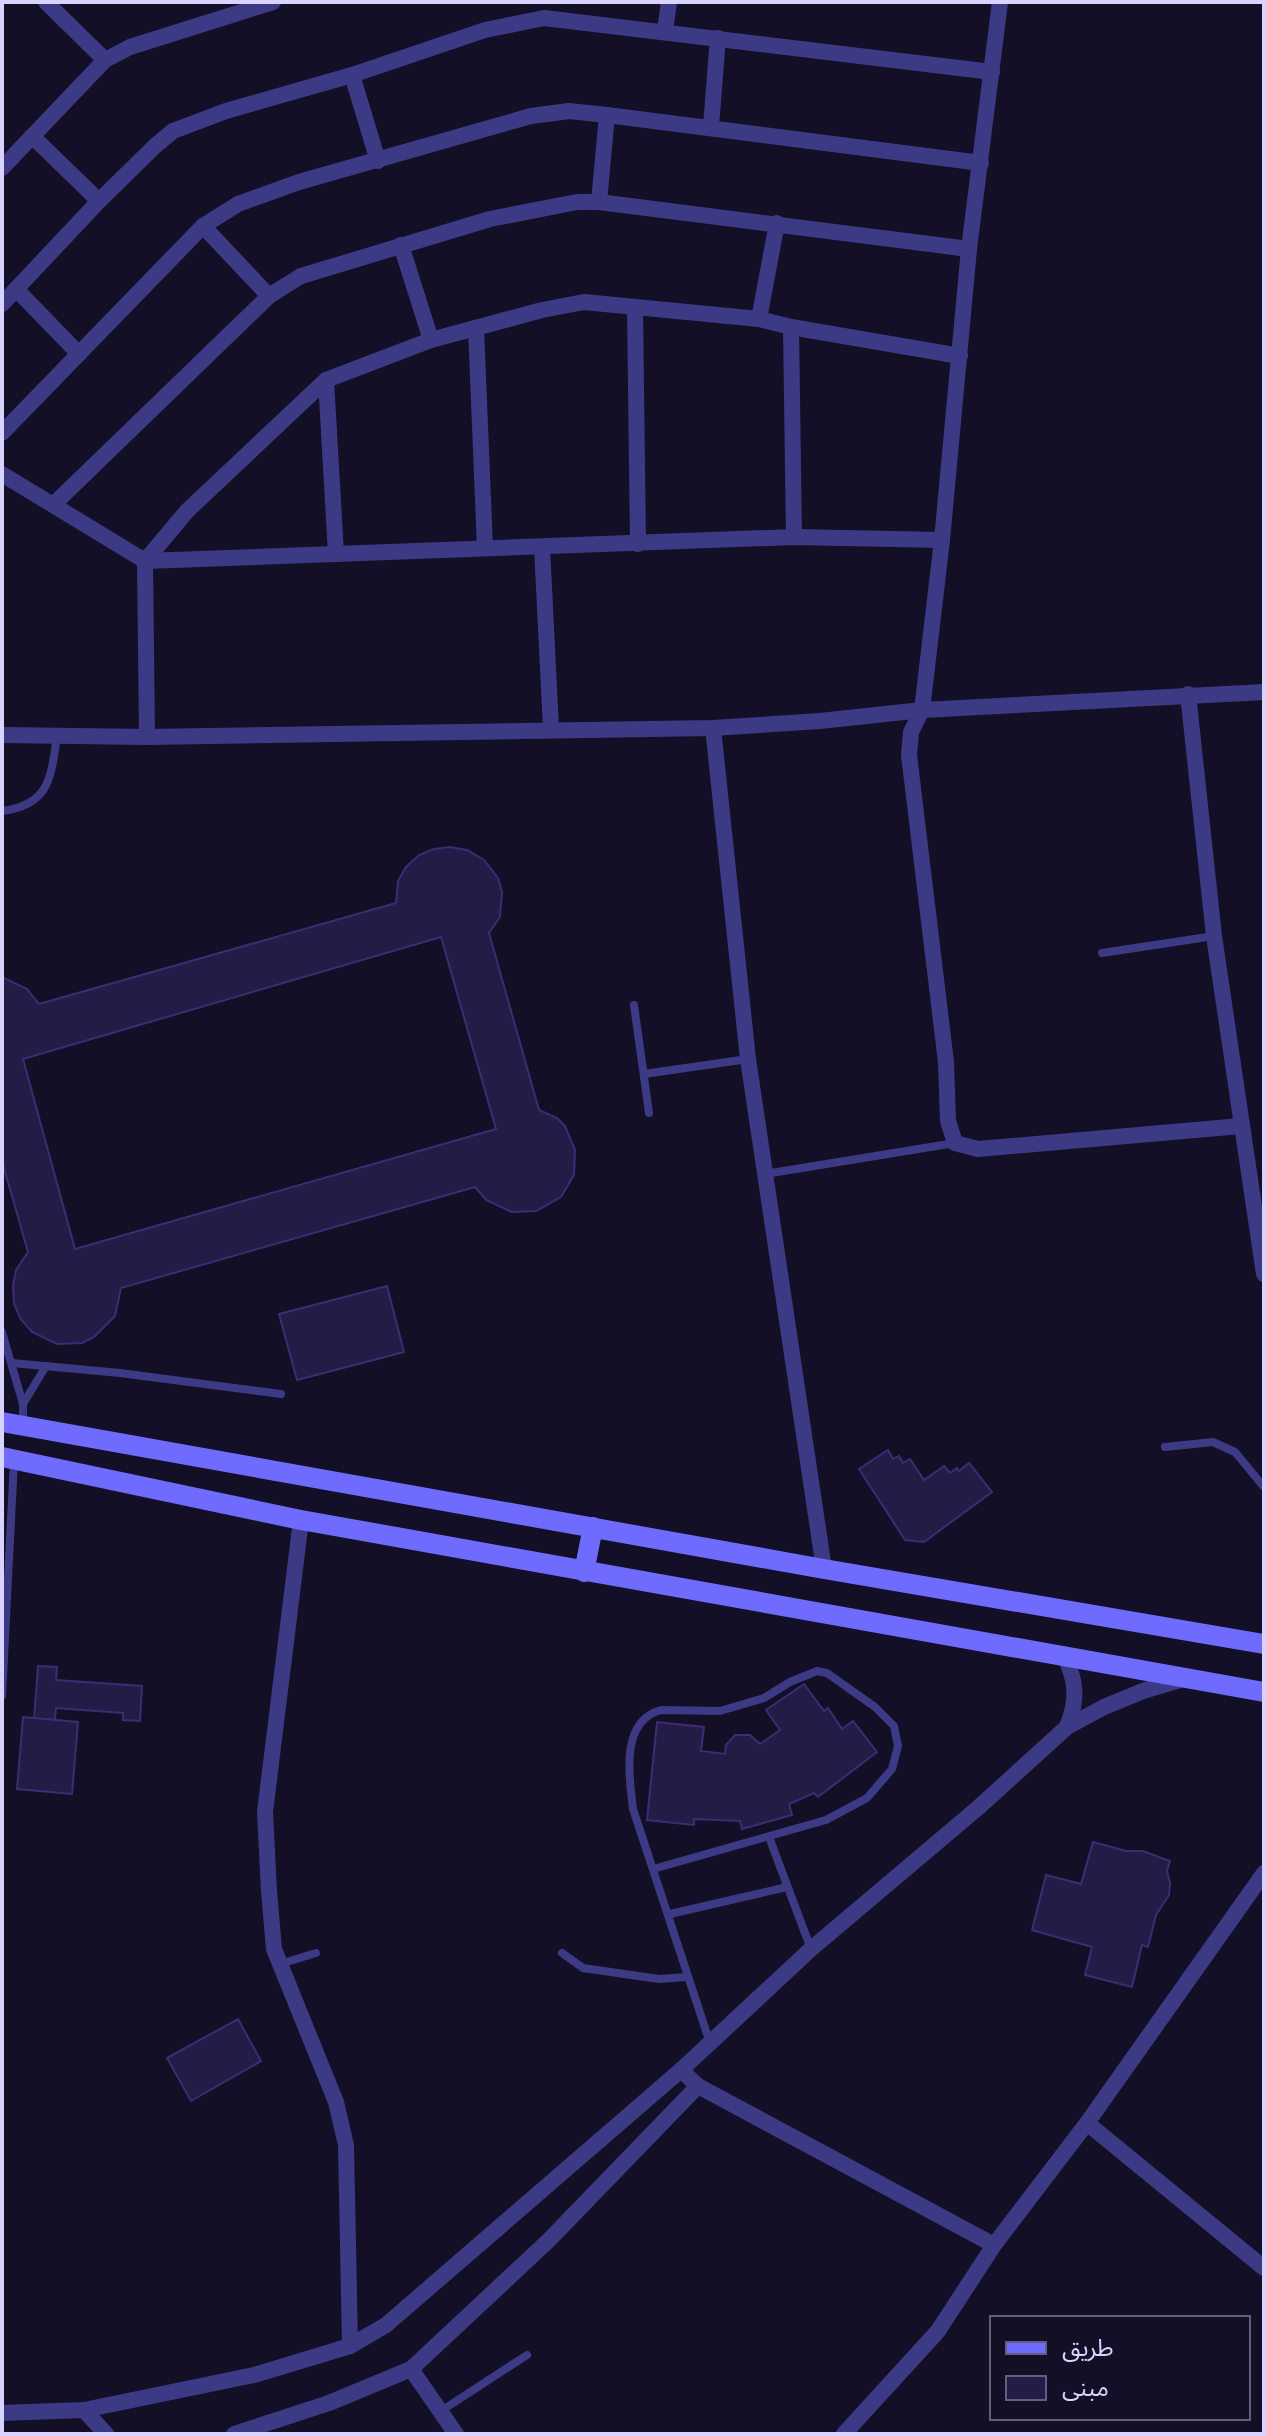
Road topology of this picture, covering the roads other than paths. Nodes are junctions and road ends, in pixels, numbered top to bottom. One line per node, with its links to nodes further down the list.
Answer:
1 (46, 2): 7 (street)
2 (273, 2): 7 (street)
3 (669, 2): 5 (street)
4 (1000, 2): 8 (street)
5 (665, 31): 6 (street); 9 (street)
6 (718, 38): 8 (street); 11 (street)
7 (105, 60): 12 (street)
8 (992, 72): 15 (street)
9 (352, 75): 13 (street); 16 (street)
10 (607, 115): 11 (street); 13 (street); 17 (street)
11 (711, 126): 15 (street)
12 (32, 136): 14 (street); 16 (street)
13 (378, 161): 19 (street)
14 (4, 162)
15 (981, 163): 21 (street)
16 (99, 201): 22 (street)
17 (599, 202): 18 (street); 20 (street)
18 (777, 223): 21 (street); 26 (street)
19 (203, 226): 23 (street); 30 (street)
20 (401, 245): 23 (street); 29 (street)
21 (969, 249): 31 (street)
22 (16, 289): 24 (street); 30 (street)
23 (269, 296): 35 (street)
24 (2, 304)
25 (635, 308): 26 (street); 28 (street); 38 (street)
26 (759, 319): 27 (street)
27 (791, 327): 31 (street); 36 (street)
28 (476, 328): 29 (street); 40 (street)
29 (431, 340): 32 (street)
30 (79, 354): 33 (street)
31 (960, 356): 37 (street)
32 (326, 380): 41 (street); 42 (street)
33 (2, 433)
34 (2, 474): 35 (street)
35 (53, 505): 42 (street)
36 (794, 537): 37 (street); 38 (street)
37 (942, 540): 45 (street)
38 (638, 544): 39 (street)
39 (542, 547): 40 (street); 47 (street)
40 (485, 548): 41 (street)
41 (336, 554): 42 (street)
42 (145, 561): 50 (street)
43 (1264, 692): 44 (street)
44 (1188, 694): 45 (street); 52 (street)
45 (922, 710): 46 (street); 59 (street)
46 (713, 728): 47 (street); 55 (street)
47 (551, 729): 50 (street)
48 (2, 735): 49 (street)
49 (57, 736): 50 (street); 51 (lane)
50 (147, 737)
51 (2, 811)
52 (1214, 936): 53 (lane); 58 (street)
53 (1102, 953)
54 (634, 1005): 56 (lane)
55 (748, 1059): 56 (lane); 60 (street)
56 (644, 1074): 57 (lane)
57 (649, 1113)
58 (1241, 1126): 59 (street); 61 (street)
59 (955, 1143): 60 (lane)
60 (765, 1174): 74 (street)
61 (1264, 1274)
62 (2, 1332): 63 (lane)
63 (12, 1363): 64 (lane); 66 (lane)
64 (46, 1366): 65 (lane); 66 (lane)
65 (281, 1394)
66 (23, 1404): 68 (lane)
67 (2, 1422): 68 (street)
68 (23, 1426): 73 (street)
69 (1165, 1447): 71 (lane)
70 (8, 1457): 72 (street); 80 (lane)
71 (1264, 1487)
72 (301, 1520): 75 (street); 90 (street)
73 (593, 1527): 74 (street); 75 (street)
74 (824, 1569): 76 (street)
75 (584, 1572): 77 (street)
76 (1264, 1644)
77 (1063, 1654): 78 (street); 81 (street)
78 (1183, 1679): 79 (street); 81 (street)
79 (1264, 1692)
80 (2, 1696)
81 (1067, 1727): 87 (street)
82 (769, 1837): 83 (lane); 83 (lane); 85 (lane)
83 (653, 1869): 86 (lane)
84 (1264, 1873): 95 (street)
85 (787, 1887): 86 (lane); 87 (lane)
86 (670, 1914): 91 (lane)
87 (811, 1949): 92 (street)
88 (316, 1953): 90 (lane)
89 (562, 1953): 91 (lane)
90 (280, 1964): 98 (street)
91 (687, 1977): 92 (lane)
92 (710, 2044): 93 (street)
93 (681, 2070): 94 (street); 98 (street)
94 (698, 2086): 96 (street); 100 (street)
95 (1087, 2123): 96 (street); 97 (street)
96 (994, 2245): 107 (street)
97 (1264, 2268)
98 (350, 2346): 101 (street)
99 (527, 2355): 102 (lane)
100 (411, 2369): 102 (street); 105 (street)
101 (84, 2410): 103 (street); 104 (street)
102 (441, 2411): 106 (street)
103 (2, 2413)
104 (106, 2434)
105 (234, 2434)
106 (456, 2434)
107 (844, 2434)

